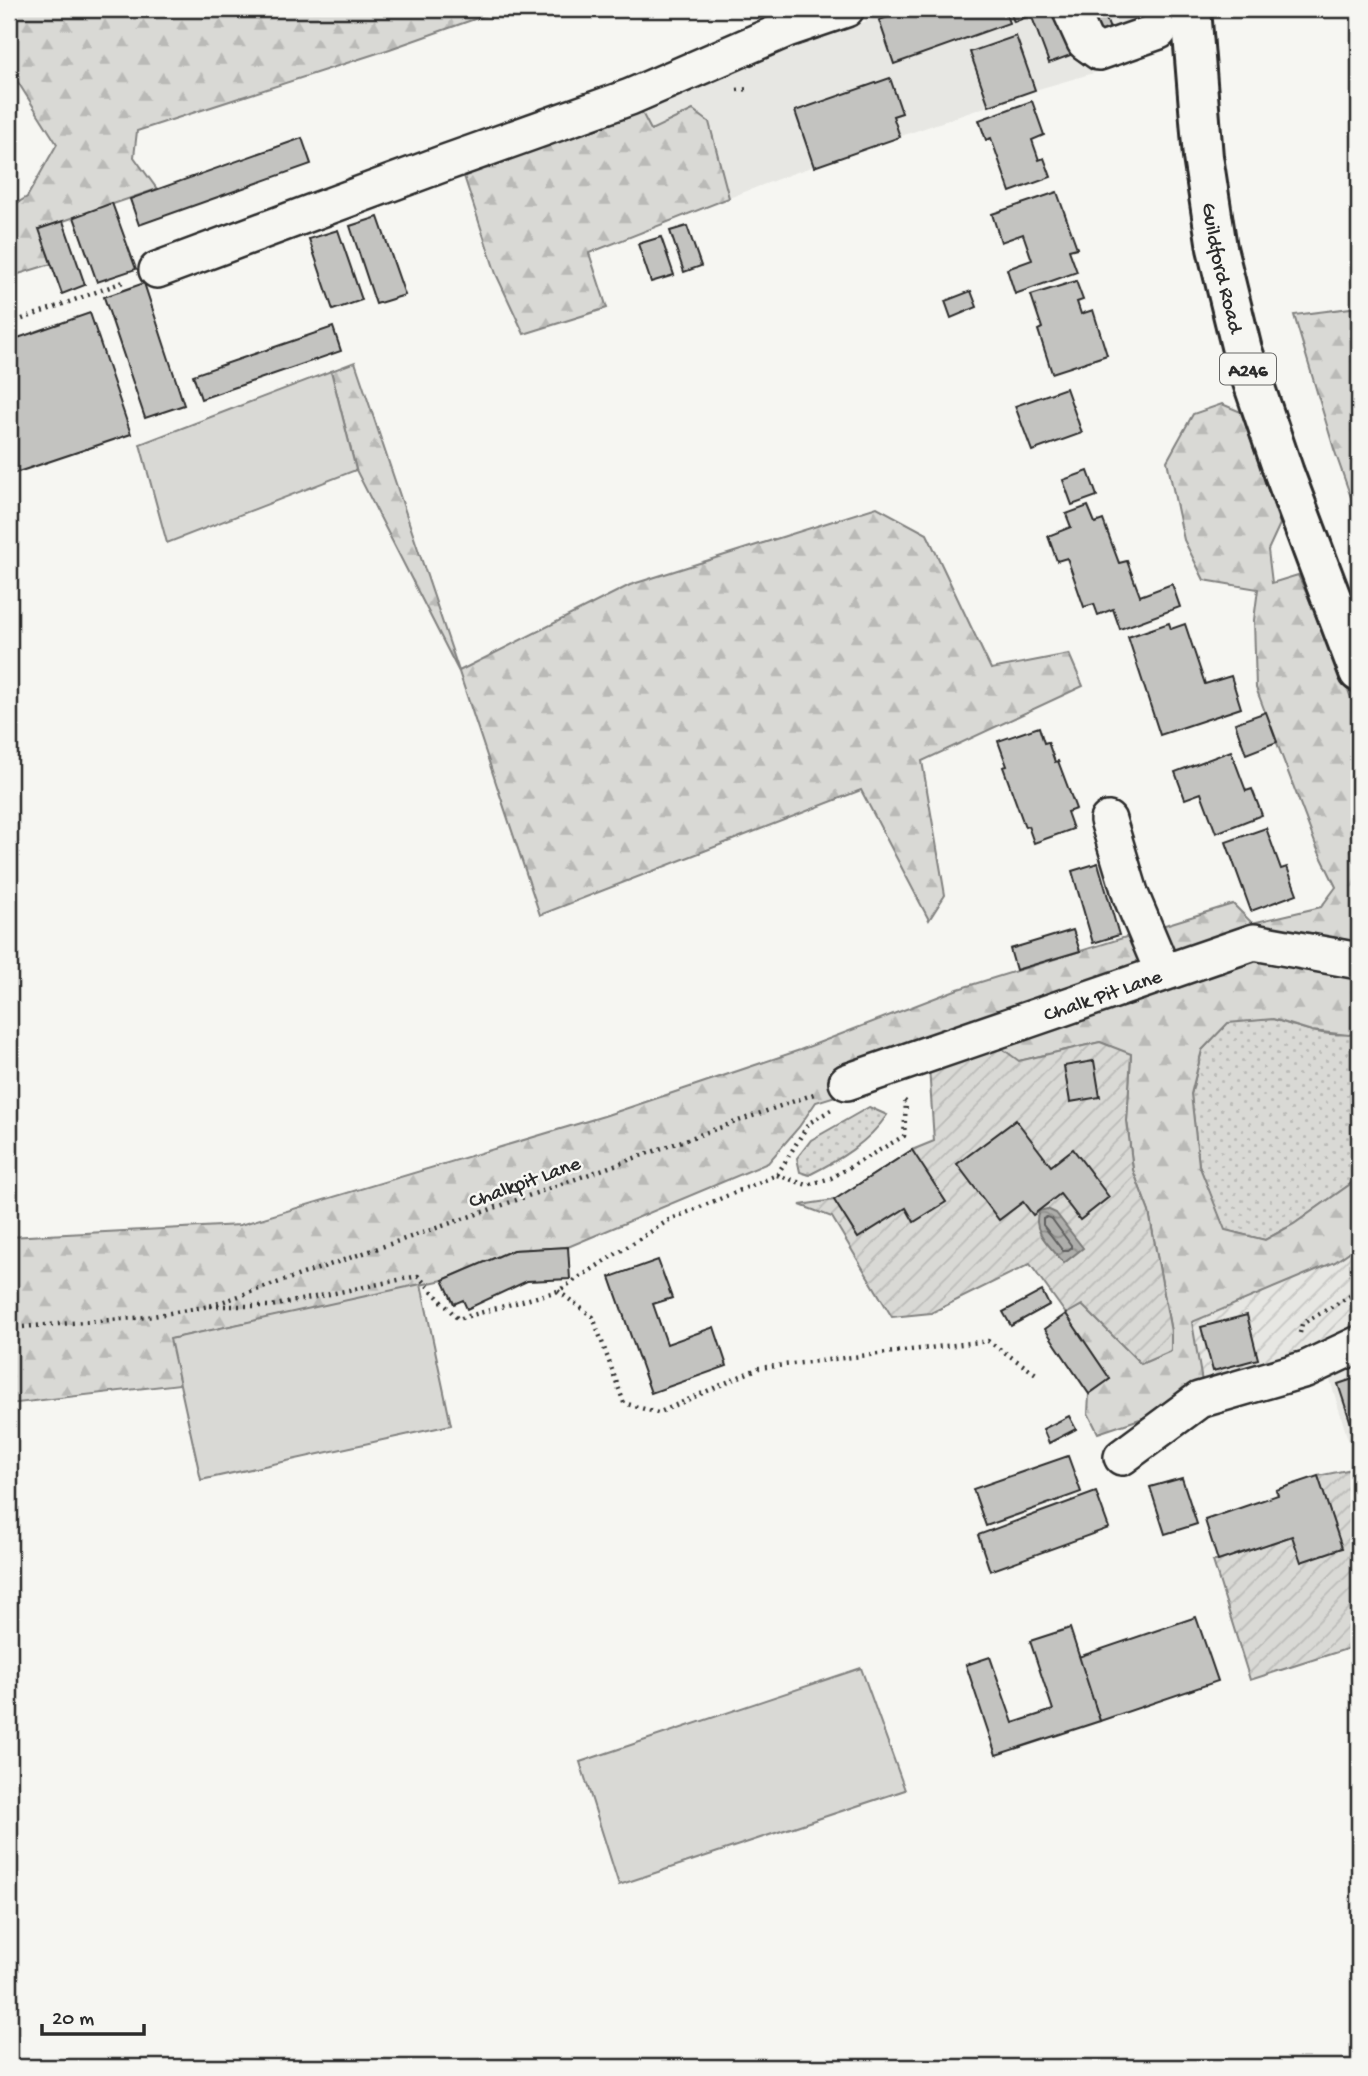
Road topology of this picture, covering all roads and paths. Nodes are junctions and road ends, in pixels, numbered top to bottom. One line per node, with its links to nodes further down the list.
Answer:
1 (845, 9): 6 (lane)
2 (1070, 9): 4 (lane)
3 (1191, 9): 5 (main road, Guildford Road / A246)
4 (1156, 20): 5 (lane)
5 (1194, 51): 8 (main road, Guildford Road / A246)
6 (157, 270): 7 (path)
7 (9, 324)
8 (1359, 672)
9 (1108, 820): 11 (lane)
10 (1359, 961): 11 (lane, Chalk Pit Lane)
11 (1163, 972): 12 (lane, Chalk Pit Lane)
12 (847, 1082): 14 (path); 16 (path, Chalkpit Lane)
13 (899, 1096): 14 (path)
14 (777, 1175): 15 (path)
15 (558, 1291): 16 (path); 19 (path)
16 (210, 1306): 17 (path)
17 (9, 1328)
18 (1359, 1344): 20 (lane)
19 (1039, 1376)
20 (1122, 1457)

